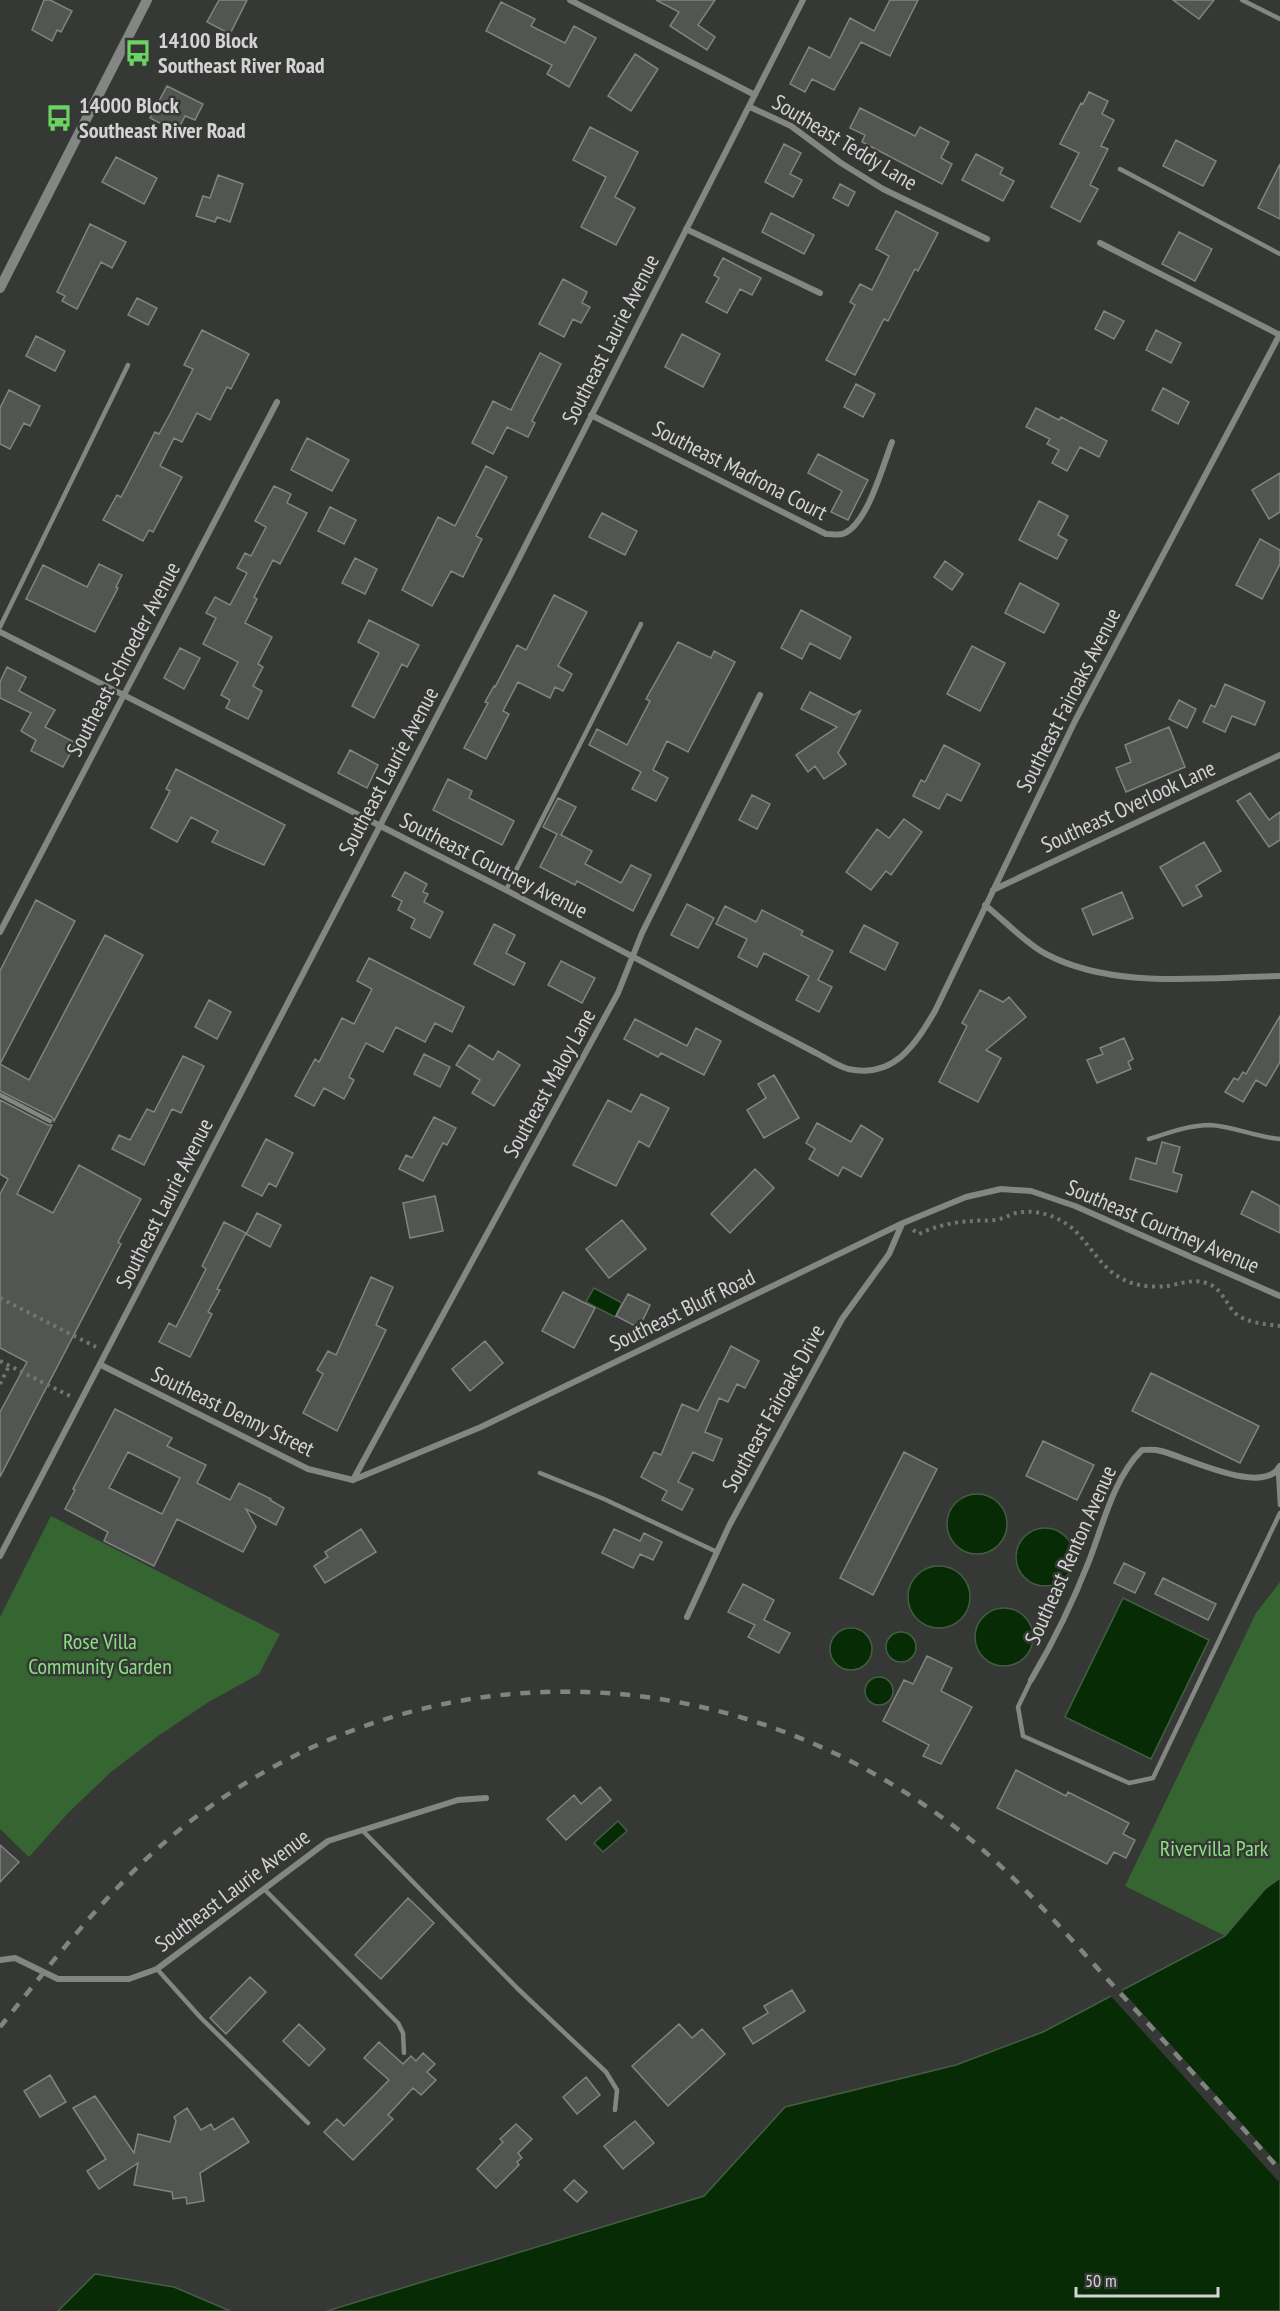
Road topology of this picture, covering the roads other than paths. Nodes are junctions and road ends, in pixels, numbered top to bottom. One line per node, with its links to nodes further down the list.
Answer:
1 (147, 0): 13 (street)
2 (570, 0): 6 (street)
3 (803, 0): 6 (street, Southeast Laurie Avenue)
4 (1242, 0): 5 (lane)
5 (1280, 19)
6 (755, 95): 7 (street, Southeast Laurie Avenue)
7 (750, 107): 9 (street, Southeast Laurie Avenue); 10 (street, Southeast Teddy Lane)
8 (1120, 169): 12 (lane)
9 (686, 229): 14 (street); 18 (street, Southeast Laurie Avenue)
10 (987, 239)
11 (1100, 243): 15 (street)
12 (1280, 254)
13 (0, 288)
14 (820, 293)
15 (1280, 335): 28 (street, Southeast Fairoaks Avenue)
16 (128, 365): 21 (lane)
17 (277, 402): 24 (street, Southeast Schroeder Avenue)
18 (591, 415): 19 (street, Southeast Madrona Court); 26 (street, Southeast Laurie Avenue)
19 (892, 442)
20 (641, 624): 27 (lane)
21 (0, 627)
22 (0, 632): 24 (street, Southeast Courtney Avenue)
23 (760, 694): 31 (street, Southeast Maloy Lane)
24 (124, 695): 26 (street, Southeast Courtney Avenue); 30 (street, Southeast Schroeder Avenue)
25 (1280, 755): 28 (street, Southeast Overlook Lane)
26 (379, 825): 27 (street, Southeast Courtney Avenue); 41 (street, Southeast Laurie Avenue)
27 (506, 890): 31 (street, Southeast Courtney Avenue)
28 (992, 890): 29 (street, Southeast Fairoaks Avenue)
29 (985, 905): 32 (street); 33 (street, Southeast Fairoaks Avenue)
30 (0, 932)
31 (633, 958): 33 (street, Southeast Courtney Avenue); 44 (street, Southeast Maloy Lane)
32 (1280, 976)
33 (878, 1070)
34 (0, 1095): 35 (lane)
35 (50, 1121)
36 (1149, 1139): 37 (lane)
37 (1280, 1139)
38 (1031, 1191): 39 (street, Southeast Bluff Road); 40 (street, Southeast Courtney Avenue)
39 (903, 1223): 44 (street, Southeast Bluff Road); 47 (street, Southeast Fairoaks Drive)
40 (1280, 1296)
41 (101, 1365): 44 (street, Southeast Denny Street); 48 (street, Southeast Laurie Avenue)
42 (1279, 1468): 45 (lane); 50 (street, Southeast Renton Avenue)
43 (540, 1473): 47 (lane)
44 (353, 1480)
45 (1280, 1505)
46 (1280, 1513): 50 (lane)
47 (717, 1552): 49 (street, Southeast Fairoaks Drive)
48 (0, 1556)
49 (687, 1617)
50 (1031, 1680)
51 (486, 1798): 52 (street, Southeast Laurie Avenue)
52 (362, 1830): 53 (street, Southeast Laurie Avenue); 57 (lane)
53 (264, 1889): 55 (street, Southeast Laurie Avenue); 56 (lane)
54 (0, 1960): 55 (street, Southeast Laurie Avenue)
55 (157, 1968): 58 (lane)
56 (404, 2053)
57 (615, 2110)
58 (308, 2123)

